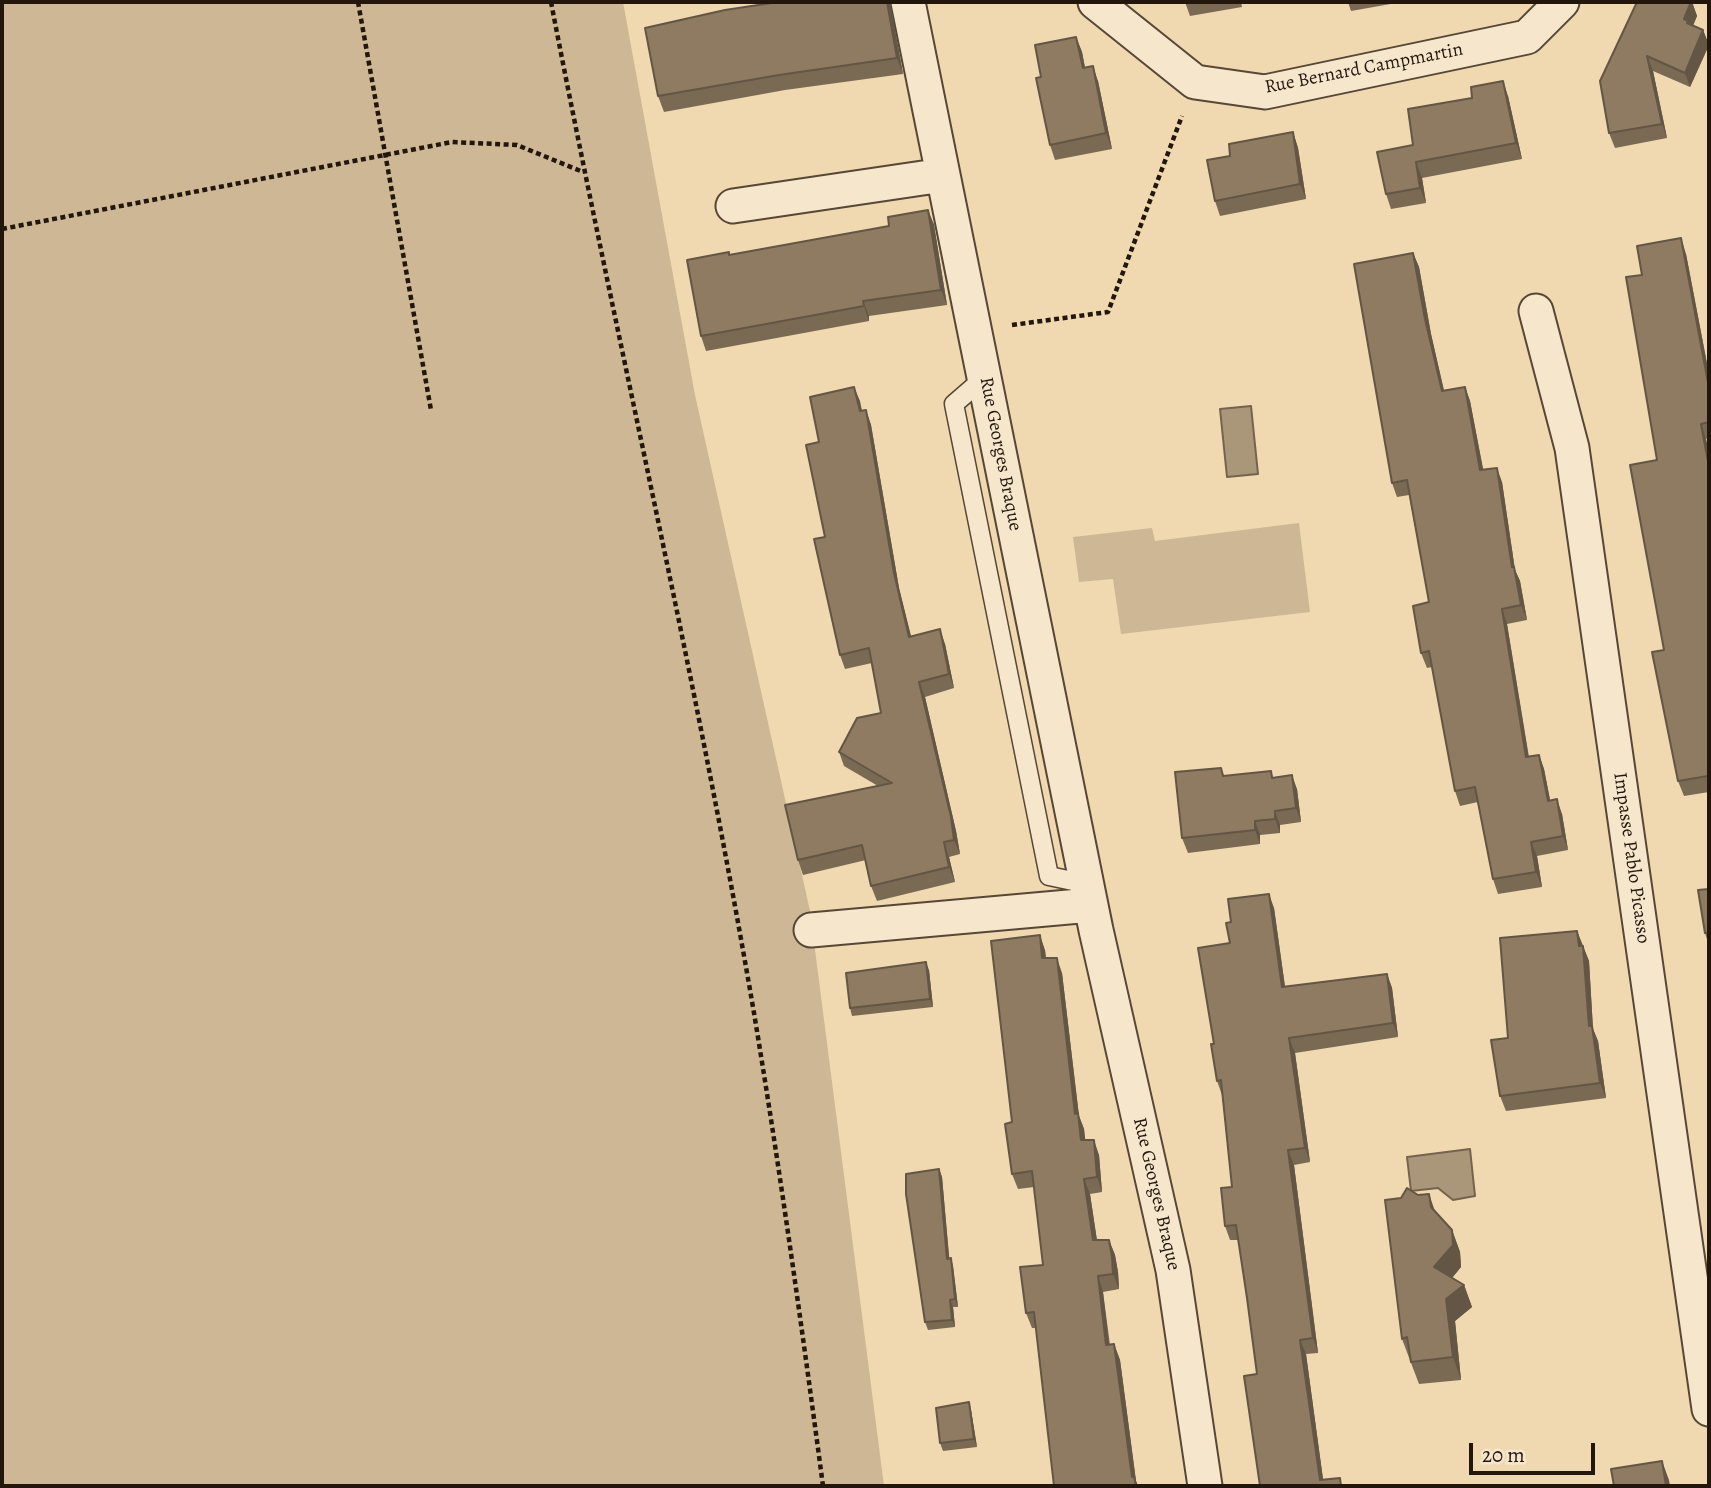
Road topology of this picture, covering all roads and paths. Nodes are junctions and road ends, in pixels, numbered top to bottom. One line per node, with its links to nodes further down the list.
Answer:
1 (358, 2): 7 (path)
2 (551, 2): 8 (path)
3 (908, 2): 9 (street, Rue Georges Braque)
4 (1095, 2): 6 (street)
5 (1562, 2): 6 (street, Rue Bernard Campmartin)
6 (1195, 82): 13 (path)
7 (385, 155): 8 (path); 11 (path); 14 (path)
8 (584, 173): 18 (path)
9 (943, 175): 10 (street); 13 (street, Rue Georges Braque)
10 (733, 206)
11 (2, 229)
12 (1536, 312): 17 (street, Impasse Pablo Picasso)
13 (974, 330): 15 (street, Rue Georges Braque)
14 (432, 410)
15 (1089, 894): 16 (street); 19 (street, Rue Georges Braque)
16 (811, 930)
17 (1709, 1409)
18 (823, 1486)
19 (1205, 1486)

